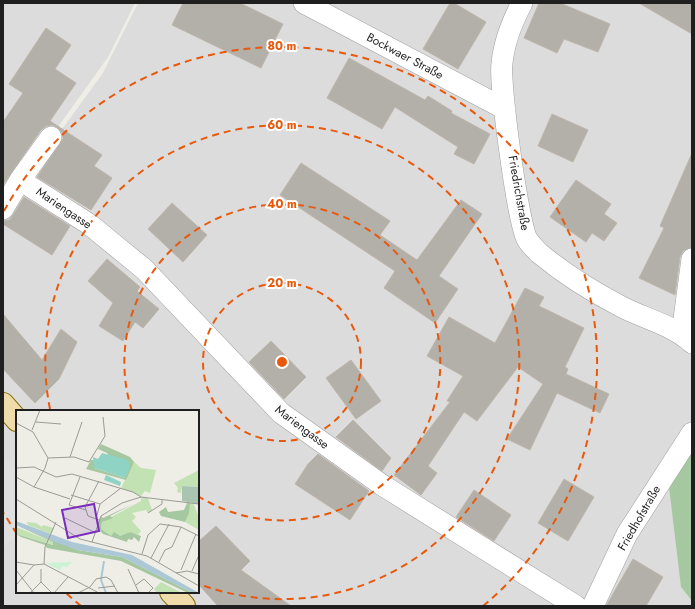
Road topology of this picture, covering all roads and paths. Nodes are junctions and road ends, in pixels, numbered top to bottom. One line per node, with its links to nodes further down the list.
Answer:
1 (304, 3): 3 (street, Bockwaer Straße)
2 (522, 3): 3 (street, Friedrichstraße)
3 (505, 109): 8 (street, Friedrichstraße)
4 (51, 137): 5 (street)
5 (20, 180): 6 (street); 14 (street, Mariengasse)
6 (3, 208)
7 (692, 259): 8 (street)
8 (687, 338)
9 (3, 404): 10 (main road)
10 (16, 419)
11 (692, 433): 15 (street, Friedhofstraße)
12 (172, 593): 13 (main road)
13 (184, 606)
14 (576, 606)
15 (593, 606)

